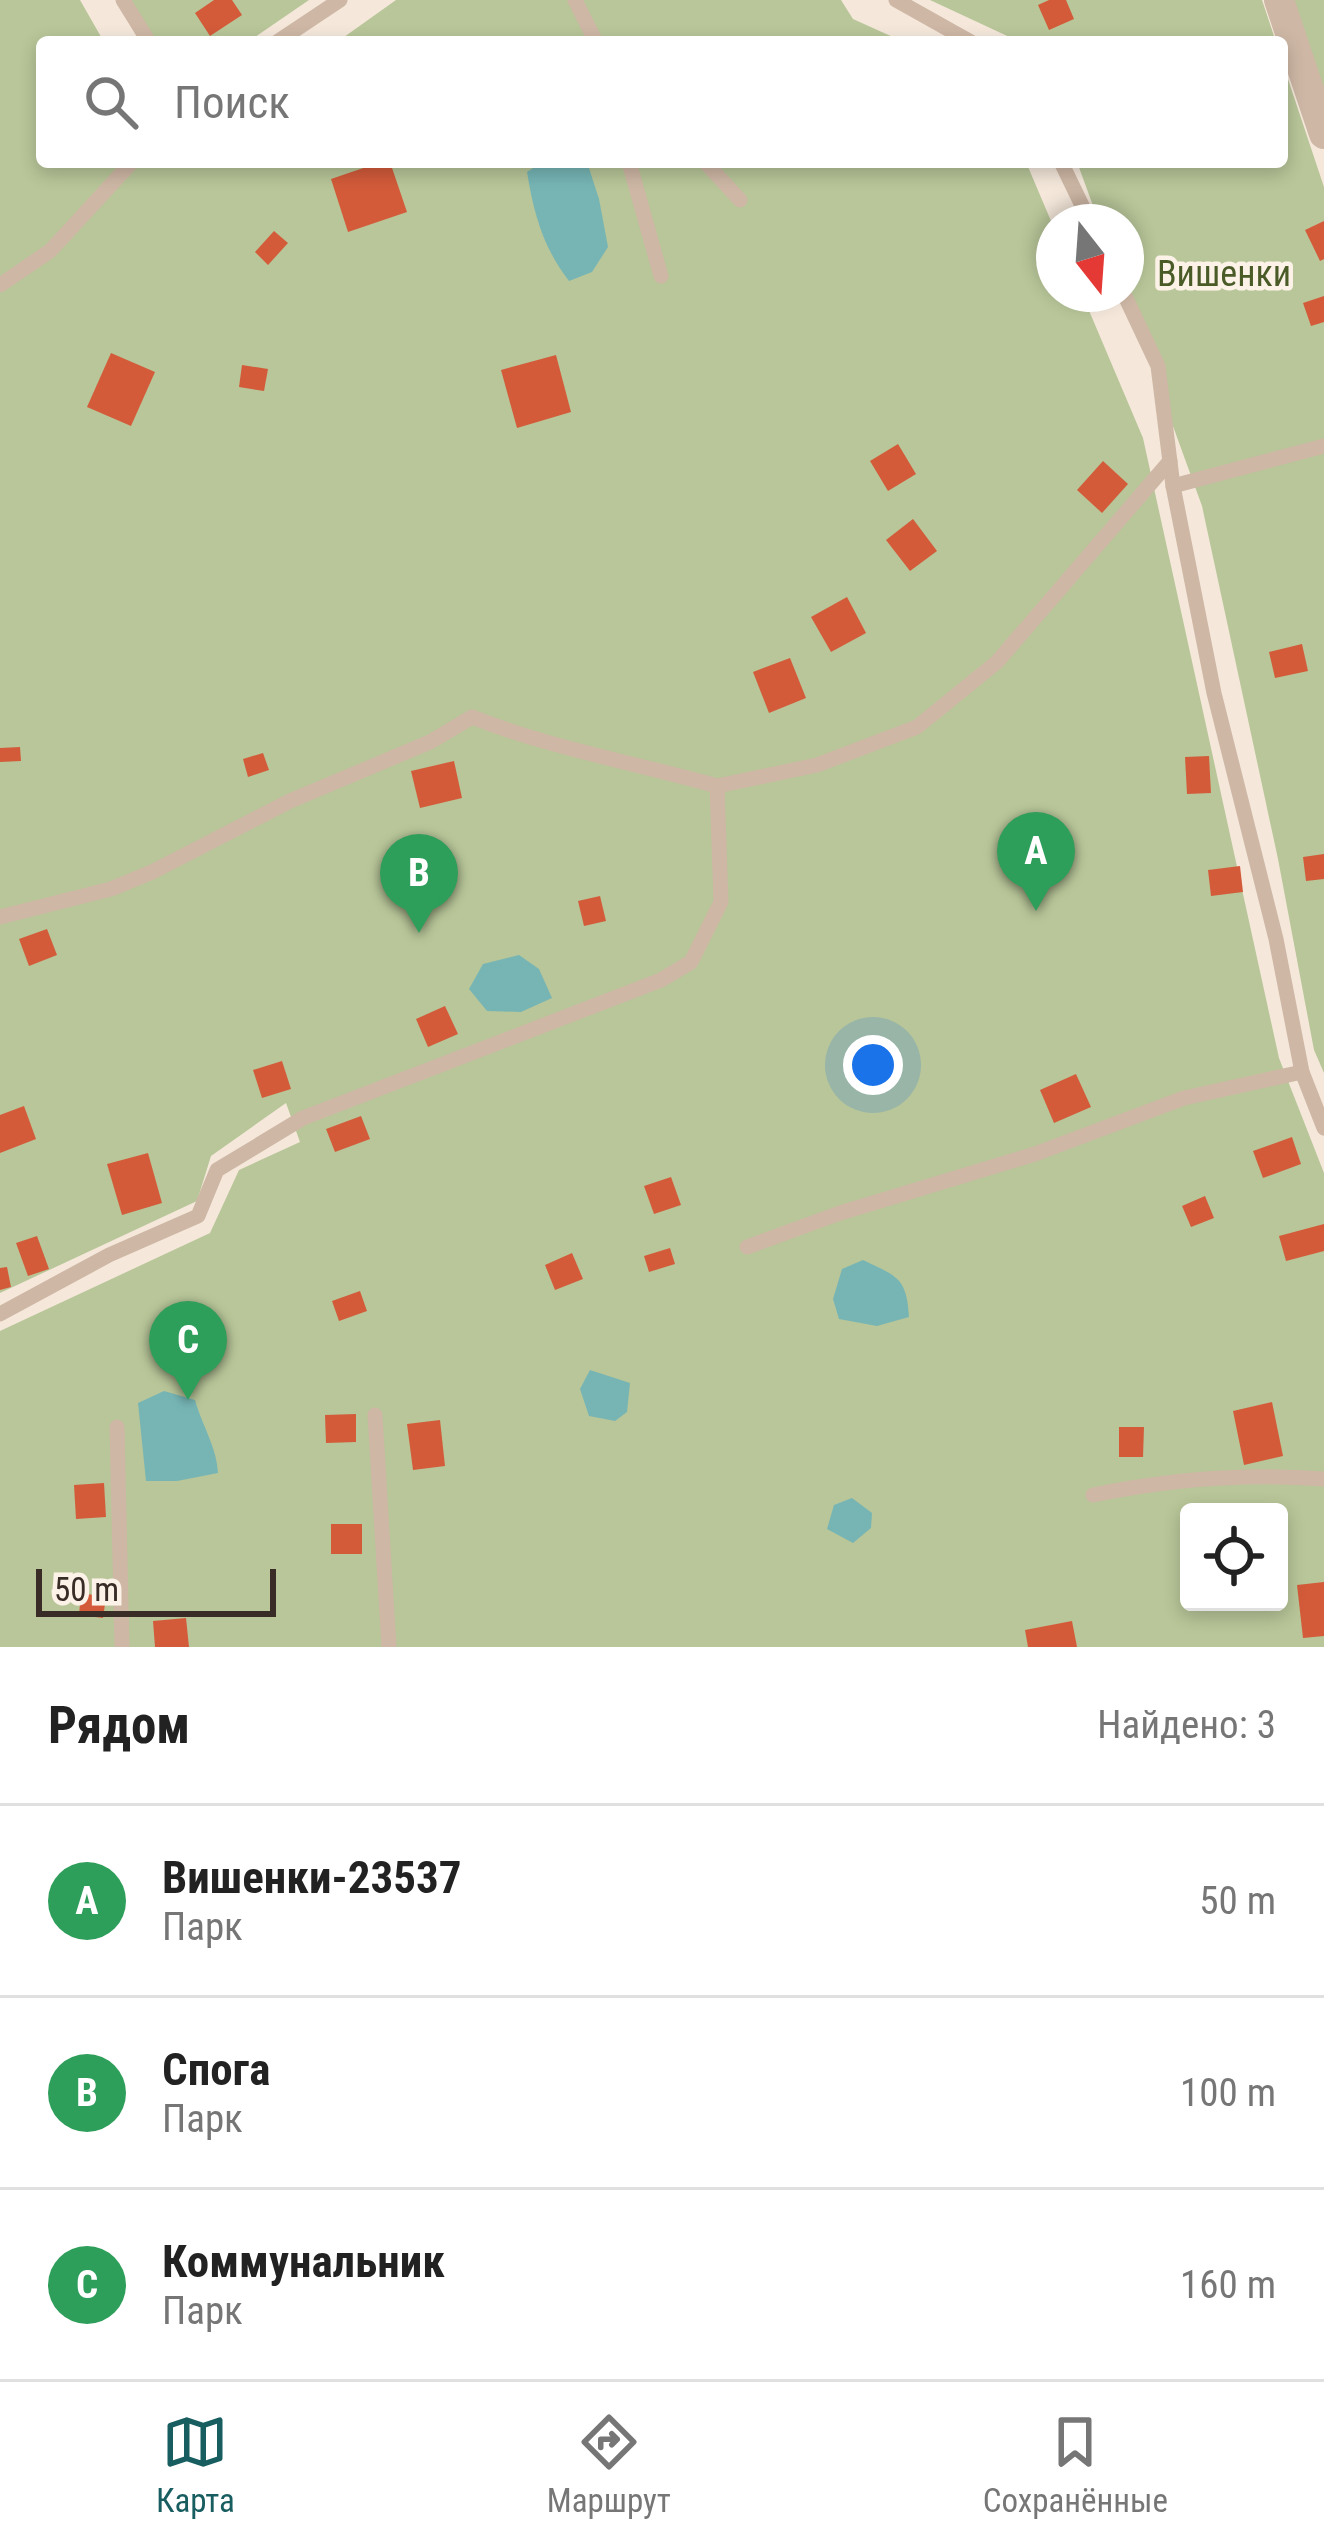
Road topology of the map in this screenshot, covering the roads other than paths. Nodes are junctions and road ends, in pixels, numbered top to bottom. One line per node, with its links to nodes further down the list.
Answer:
1 (123, 0): 6 (lane)
2 (340, 0): 7 (lane)
3 (575, 0): 8 (lane)
4 (896, 0): 9 (lane)
5 (1279, 0): 10 (street)
6 (145, 36)
7 (286, 36)
8 (593, 36)
9 (960, 36)
10 (1324, 134)
11 (126, 168): 18 (lane)
12 (631, 168): 17 (lane)
13 (711, 168): 15 (lane)
14 (1064, 168): 16 (lane)
15 (740, 200)
16 (1081, 204)
17 (661, 276)
18 (0, 285)
19 (1132, 312): 21 (lane)
20 (1324, 446): 22 (lane)
21 (1170, 461): 22 (lane); 23 (lane)
22 (1173, 486): 25 (lane)
23 (718, 786): 24 (lane); 28 (lane)
24 (0, 917)
25 (1302, 1072): 26 (lane); 27 (lane)
26 (1324, 1128)
27 (747, 1247)
28 (0, 1314)
29 (375, 1415): 34 (lane)
30 (117, 1427): 33 (lane)
31 (1324, 1479): 32 (lane)
32 (1093, 1495)
33 (122, 1647)
34 (389, 1647)

